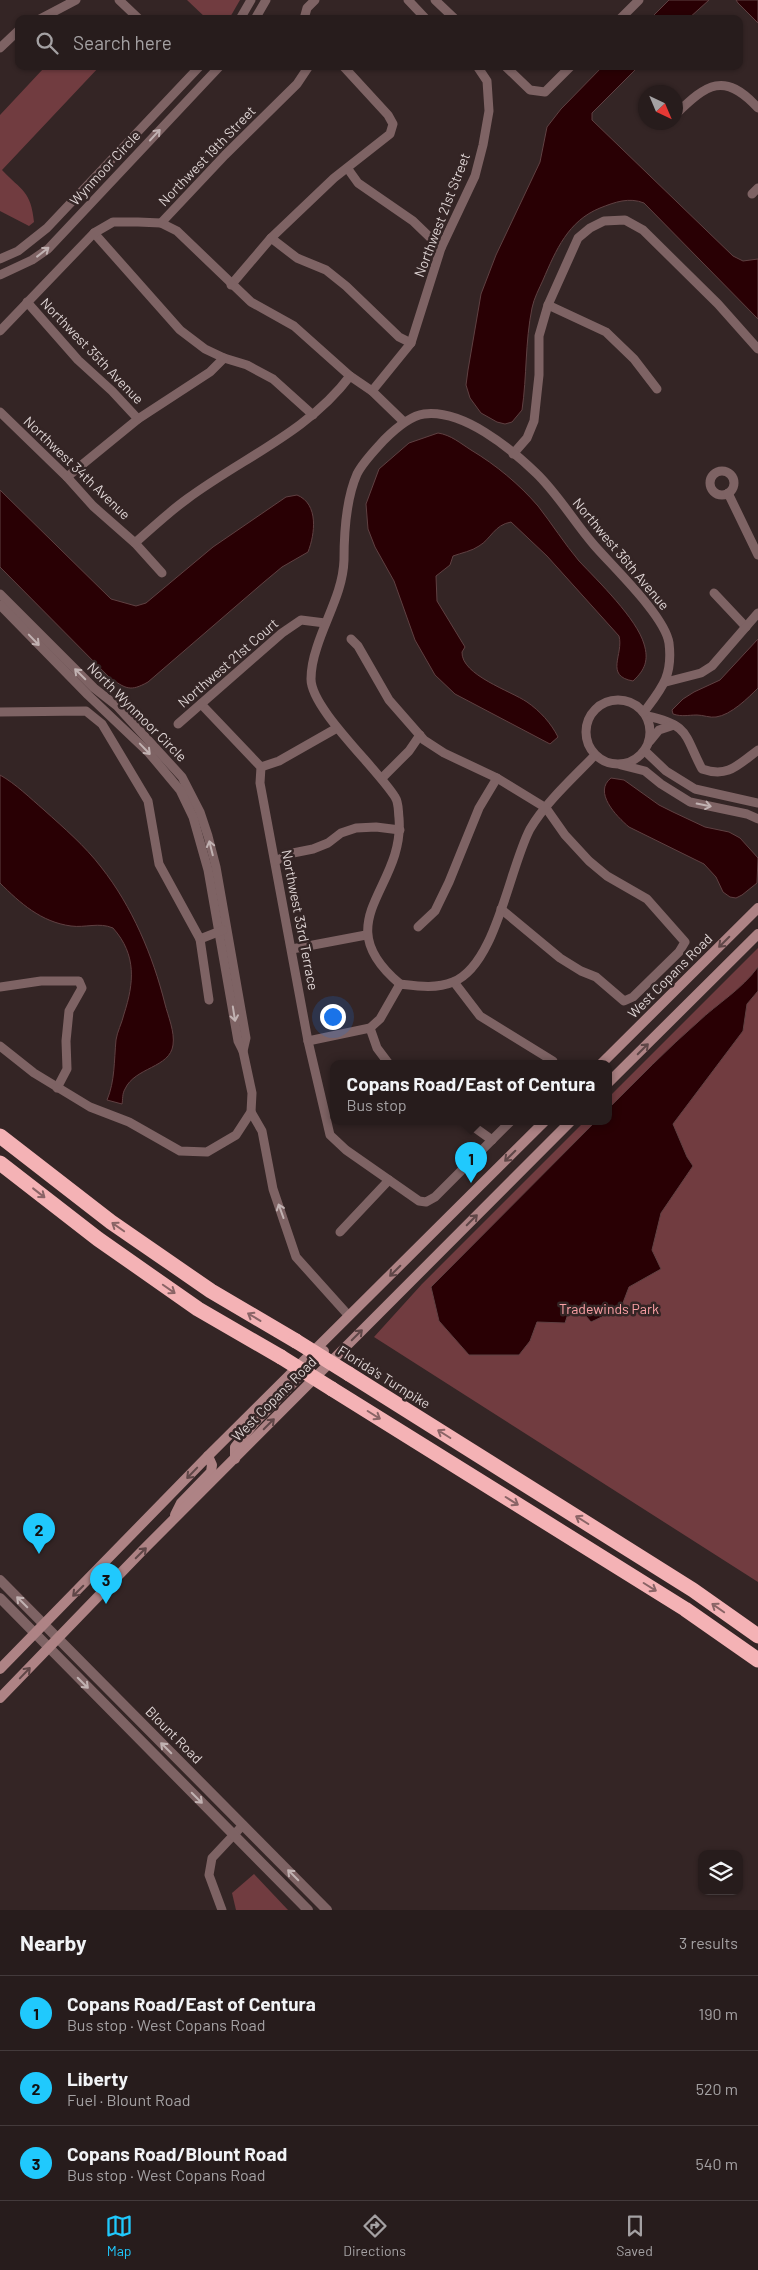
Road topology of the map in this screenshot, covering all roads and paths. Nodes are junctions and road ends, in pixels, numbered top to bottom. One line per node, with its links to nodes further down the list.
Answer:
1 (76, 0): 9 (street)
2 (119, 0): 10 (street)
3 (250, 0): 11 (street)
4 (266, 0): 12 (street)
5 (315, 0): 13 (street)
6 (408, 0): 14 (street)
7 (435, 0): 15 (street)
8 (639, 0): 16 (street)
9 (48, 15)
10 (135, 15)
11 (242, 15)
12 (257, 15)
13 (305, 15)
14 (422, 15)
15 (451, 15)
16 (624, 15)
17 (15, 34): 18 (street)
18 (0, 48)
19 (193, 70): 35 (street, Wynmoor Circle)
20 (196, 70): 27 (street)
21 (216, 70): 27 (street, Wynmoor Circle)
22 (307, 70): 31 (street, Northwest 19th Street)
23 (347, 70): 30 (street)
24 (480, 70): 34 (street, Northwest 21st Street)
25 (509, 70): 26 (street)
26 (567, 70)
27 (205, 82): 36 (street, Wynmoor Circle, one-way to 27)
28 (683, 107): 29 (street)
29 (758, 108)
30 (348, 169): 33 (street); 34 (street)
31 (161, 223): 32 (street, Northwest 19th Street); 37 (street)
32 (94, 233): 38 (street, Northwest 19th Street); 43 (street)
33 (271, 238): 37 (street); 41 (street)
34 (441, 248): 41 (street, Northwest 21st Street)
35 (0, 259)
36 (0, 275)
37 (231, 285): 44 (street)
38 (27, 302): 40 (street, Northwest 19th Street); 49 (street, Northwest 35th Avenue)
39 (548, 305): 42 (street); 45 (street); 51 (street)
40 (0, 331)
41 (411, 343): 46 (street, Northwest 21st Street)
42 (758, 349)
43 (224, 358): 48 (street); 49 (street)
44 (350, 376): 46 (street); 48 (street)
45 (657, 389)
46 (372, 391): 50 (street)
47 (0, 412): 52 (street, Northwest 34th Avenue)
48 (313, 414): 54 (street)
49 (138, 419): 52 (street)
50 (404, 422): 51 (street); 61 (street)
51 (514, 454): 64 (street, Northwest 36th Avenue)
52 (67, 477): 54 (street, Northwest 34th Avenue)
53 (728, 493): 55 (street)
54 (135, 543): 56 (street, Northwest 34th Avenue)
55 (758, 555)
56 (162, 573)
57 (714, 593): 62 (street)
58 (0, 594): 66 (street, North Wynmoor Circle, one-way to 58)
59 (0, 605): 69 (street, North Wynmoor Circle, one-way to 69)
60 (758, 613): 62 (street)
61 (325, 623): 65 (street, Northwest 21st Court); 73 (street)
62 (746, 627): 64 (street)
63 (350, 638): 74 (street)
64 (666, 682): 68 (street)
65 (201, 704): 71 (street, Northwest 21st Court); 80 (street)
66 (117, 706): 69 (street); 93 (street, North Wynmoor Circle, one-way to 66)
67 (0, 712): 70 (street)
68 (646, 714): 72 (street); 75 (street); 78 (street)
69 (111, 715): 70 (street); 93 (street, North Wynmoor Circle, one-way to 93)
70 (102, 724): 96 (street)
71 (178, 724)
72 (674, 725): 75 (street); 77 (street)
73 (337, 728): 80 (street); 81 (street)
74 (420, 735): 81 (street); 82 (street)
75 (650, 741): 76 (street)
76 (645, 750): 79 (street); 83 (street)
77 (758, 750)
78 (595, 755): 79 (street); 86 (street)
79 (616, 765): 84 (street)
80 (261, 768): 89 (street, Northwest 33rd Terrace)
81 (382, 778): 88 (street)
82 (497, 778): 86 (street); 92 (street)
83 (682, 781): 84 (street); 85 (street)
84 (674, 792): 87 (street, one-way to 87)
85 (758, 803)
86 (546, 808): 91 (street); 91 (street)
87 (758, 819)
88 (400, 830): 89 (street); 95 (street)
89 (275, 861): 97 (street, Northwest 33rd Terrace)
90 (758, 908): 107 (main road, West Copans Road, one-way to 107)
91 (501, 909): 98 (street)
92 (418, 927)
93 (222, 930): 96 (street); 110 (street, North Wynmoor Circle)
94 (758, 934): 108 (main road, one-way to 94)
95 (366, 935): 97 (street); 99 (street)
96 (200, 939): 101 (street)
97 (292, 949): 103 (street, Northwest 33rd Terrace)
98 (454, 982): 99 (street); 106 (street)
99 (400, 984): 102 (street)
100 (0, 987): 109 (street)
101 (210, 1000)
102 (370, 1028): 103 (street); 105 (street)
103 (308, 1040): 119 (street, Northwest 33rd Terrace)
104 (0, 1046): 109 (street)
105 (387, 1060)
106 (551, 1060)
107 (606, 1060)
108 (612, 1079)
109 (57, 1088): 110 (street)
110 (251, 1112): 122 (street, one-way to 110)
111 (471, 1125): 116 (street)
112 (507, 1125): 116 (street)
113 (541, 1125): 118 (main road, West Copans Road, one-way to 118)
114 (567, 1125): 120 (main road, West Copans Road)
115 (0, 1136): 130 (highway, Florida's Turnpike, one-way to 115, bridge)
116 (492, 1140): 119 (street, Northwest 33rd Terrace)
117 (0, 1163): 133 (highway, one-way to 133, bridge)
118 (494, 1172): 120 (main road); 122 (main road, West Copans Road, one-way to 122)
119 (390, 1180): 121 (street)
120 (506, 1186): 124 (main road, West Copans Road, one-way to 120)
121 (340, 1232)
122 (349, 1316): 123 (main road, West Copans Road); 124 (main road)
123 (208, 1456): 125 (main road); 128 (main road, West Copans Road, one-way to 128)
124 (234, 1459): 125 (main road, West Copans Road)
125 (172, 1523): 131 (main road, West Copans Road, one-way to 125)
126 (0, 1580): 128 (street, Blount Road, one-way to 126)
127 (0, 1598): 129 (street, Blount Road)
128 (44, 1625): 129 (main road, West Copans Road); 131 (street, Blount Road)
129 (36, 1634): 132 (street, Blount Road); 134 (main road, West Copans Road)
130 (758, 1636)
131 (58, 1638): 132 (main road, West Copans Road); 136 (street, Blount Road, one-way to 131)
132 (49, 1648): 135 (main road, West Copans Road, one-way to 132); 137 (street, Blount Road, one-way to 137)
133 (758, 1660)
134 (0, 1670)
135 (0, 1698)
136 (243, 1824): 137 (street); 140 (street, Blount Road, one-way to 136)
137 (234, 1835): 138 (street); 139 (street, Blount Road)
138 (222, 1910)
139 (308, 1910)
140 (328, 1910)

